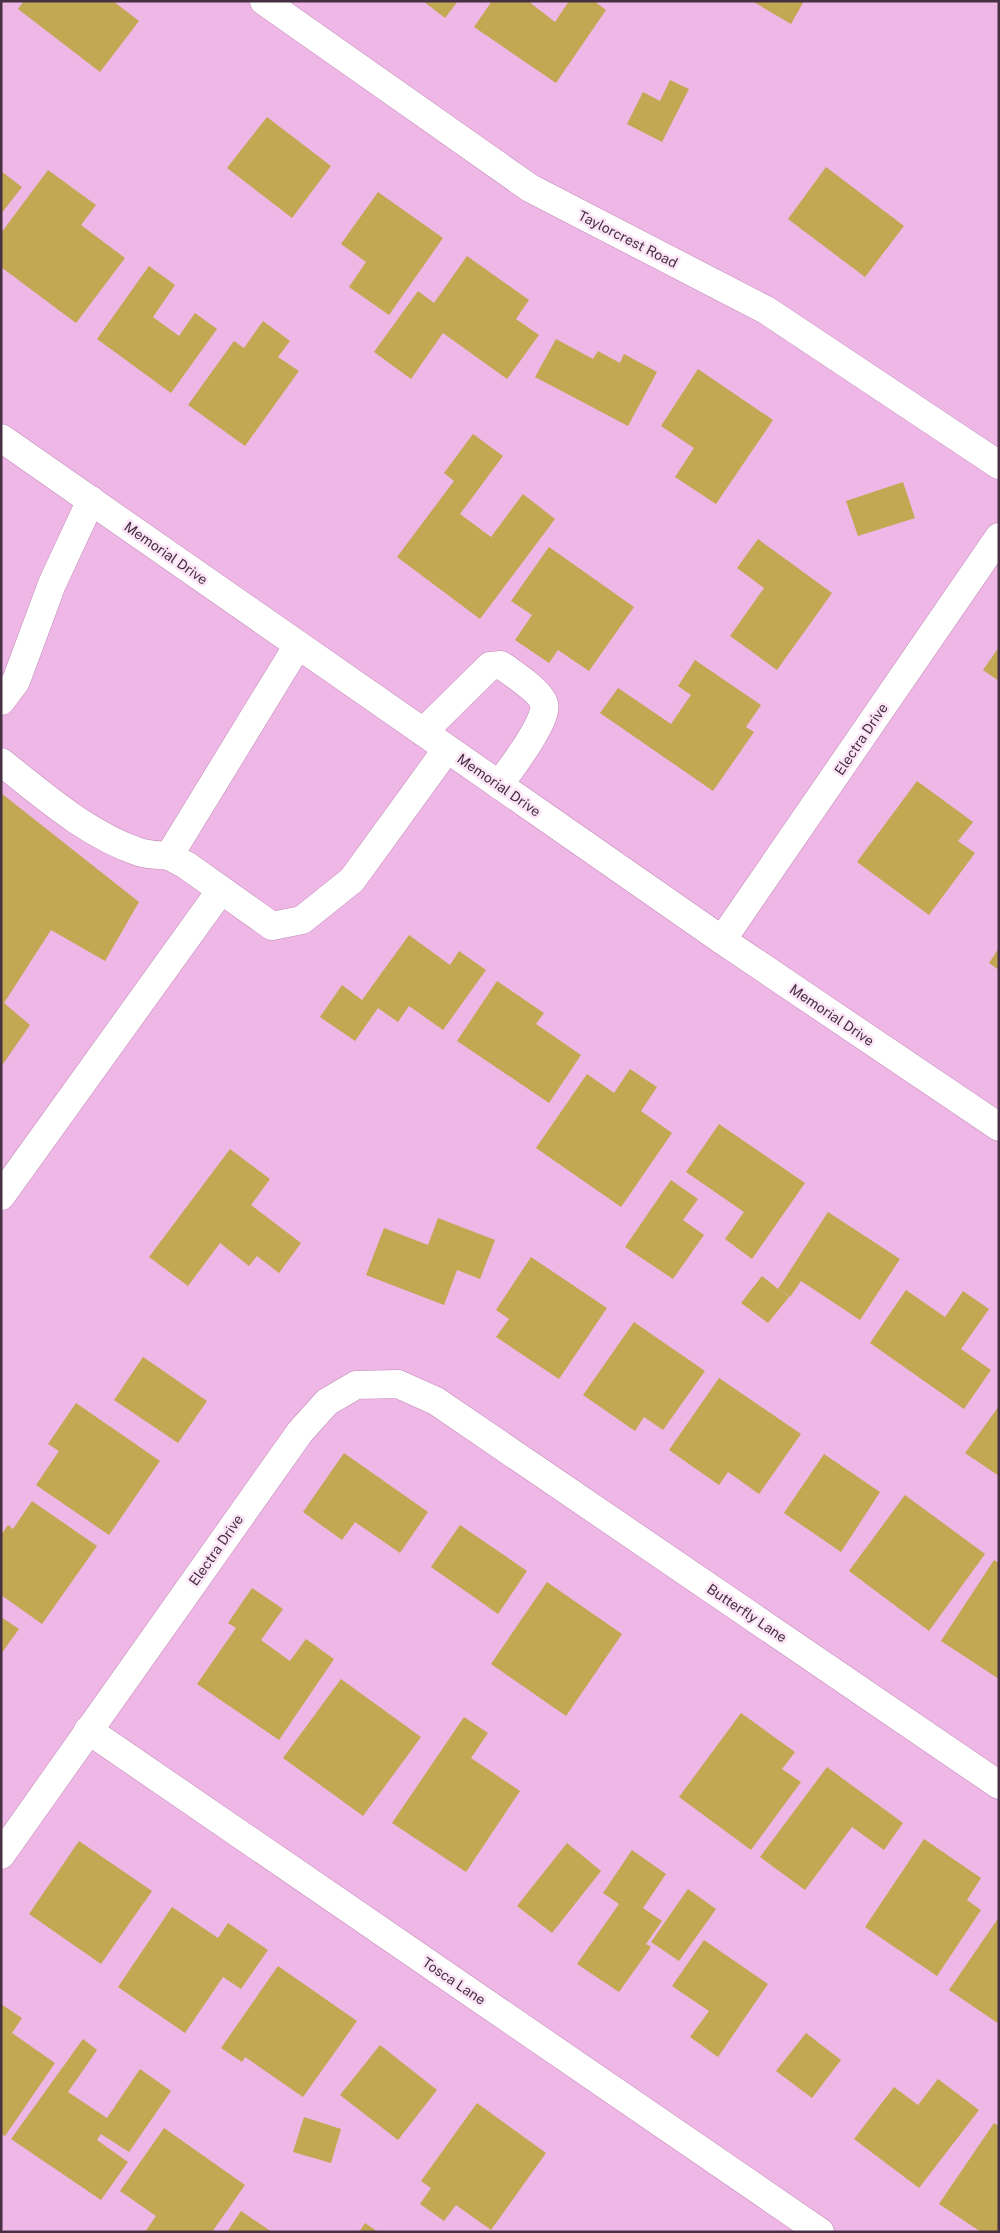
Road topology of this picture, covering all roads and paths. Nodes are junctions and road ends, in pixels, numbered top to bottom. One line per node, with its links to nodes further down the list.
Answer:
1 (264, 1): 3 (street, Taylorcrest Road)
2 (1, 438): 4 (street, Memorial Drive)
3 (999, 464)
4 (91, 500): 6 (street, Memorial Drive); 7 (street)
5 (999, 537): 14 (street, Electra Drive)
6 (298, 645): 8 (street, Memorial Drive); 12 (street)
7 (9, 691)
8 (423, 732): 9 (street, Memorial Drive); 11 (street)
9 (447, 749): 11 (street, Memorial Drive); 13 (street)
10 (1, 762): 12 (street)
11 (500, 785): 14 (street, Memorial Drive)
12 (169, 856): 13 (street)
13 (221, 890): 16 (street)
14 (722, 940): 15 (street, Memorial Drive)
15 (999, 1127)
16 (1, 1196)
17 (495, 1441): 18 (street, Electra Drive); 19 (street, Butterfly Lane)
18 (88, 1730): 20 (street, Electra Drive); 21 (street, Tosca Lane)
19 (999, 1786)
20 (1, 1855)
21 (820, 2232)

